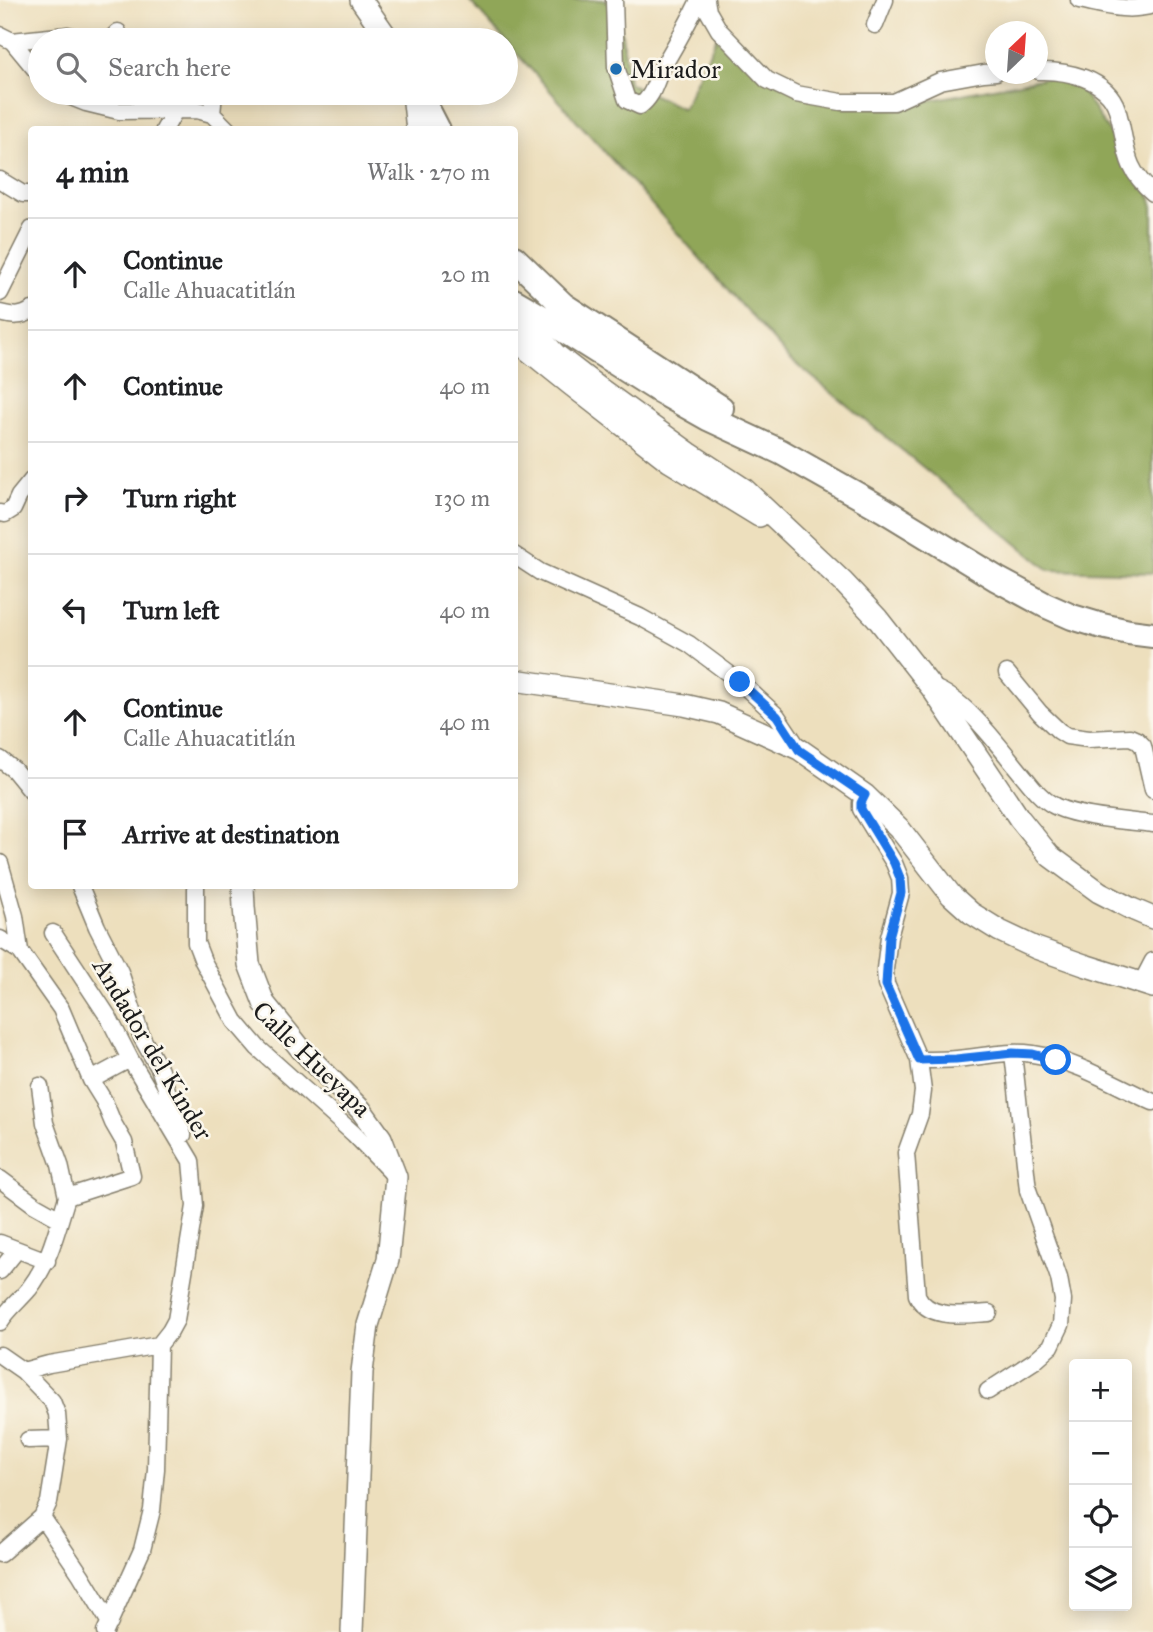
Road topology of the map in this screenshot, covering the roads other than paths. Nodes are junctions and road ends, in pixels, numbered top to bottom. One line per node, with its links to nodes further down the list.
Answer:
1 (361, 0): 9 (main road)
2 (614, 0): 3 (street)
3 (699, 0)
4 (706, 0): 14 (street)
5 (885, 0): 8 (street)
6 (1079, 0): 7 (street)
7 (1153, 5)
8 (875, 25)
9 (381, 28)
10 (28, 37): 11 (street)
11 (6, 38): 12 (street)
12 (28, 62)
13 (1048, 72): 28 (street)
14 (985, 73)
15 (94, 105): 20 (street)
16 (213, 105): 21 (street)
17 (416, 105): 24 (main road)
18 (421, 105): 25 (main road)
19 (423, 105): 26 (highway)
20 (176, 109): 21 (street); 22 (street)
21 (212, 114): 23 (street)
22 (166, 126)
23 (224, 126)
24 (417, 126)
25 (428, 126)
26 (436, 126)
27 (0, 180): 29 (street)
28 (1153, 193)
29 (28, 194)
30 (28, 237): 32 (street)
31 (518, 262): 39 (highway)
32 (0, 293)
33 (518, 304): 39 (highway)
34 (518, 309): 41 (main road)
35 (0, 313): 36 (street)
36 (28, 313)
37 (518, 342): 41 (main road)
38 (28, 485): 40 (street)
39 (884, 510): 43 (highway)
40 (0, 513)
41 (798, 540): 46 (main road)
42 (518, 558): 47 (street)
43 (1153, 635)
44 (1007, 673): 50 (street)
45 (518, 681): 47 (main road)
46 (930, 687): 52 (street); 57 (main road)
47 (799, 750): 51 (main road)
48 (0, 759): 49 (street)
49 (28, 787)
50 (1153, 790)
51 (865, 795): 62 (main road); 65 (street)
52 (1153, 824)
53 (0, 863): 60 (street)
54 (81, 889): 69 (street)
55 (196, 889): 70 (street, Calle Hueyapa)
56 (243, 889): 70 (main road)
57 (1153, 918)
58 (53, 933): 64 (street, Andador del Kinder)
59 (0, 939): 60 (street)
60 (20, 951): 66 (street)
61 (1153, 961): 62 (street)
62 (1147, 985)
63 (1013, 1053): 65 (street); 68 (street); 83 (street)
64 (130, 1059): 66 (street); 69 (street, Andador del Kinder)
65 (919, 1060): 78 (street)
66 (91, 1080): 72 (street)
67 (40, 1086): 72 (street)
68 (1153, 1102)
69 (191, 1161): 80 (street, Andador del Kinder)
70 (396, 1177): 89 (main road)
71 (0, 1179): 73 (street)
72 (67, 1197): 73 (street)
73 (60, 1219): 76 (street)
74 (0, 1243): 75 (street)
75 (17, 1250): 76 (street); 77 (street)
76 (47, 1261): 79 (street)
77 (0, 1271)
78 (989, 1313)
79 (0, 1322)
80 (159, 1345): 82 (street); 88 (street)
81 (0, 1355): 82 (street)
82 (23, 1371): 84 (street)
83 (988, 1391)
84 (59, 1439): 85 (street); 86 (street)
85 (28, 1440)
86 (42, 1517): 87 (street); 88 (street)
87 (0, 1555)
88 (108, 1628)
89 (352, 1632)

